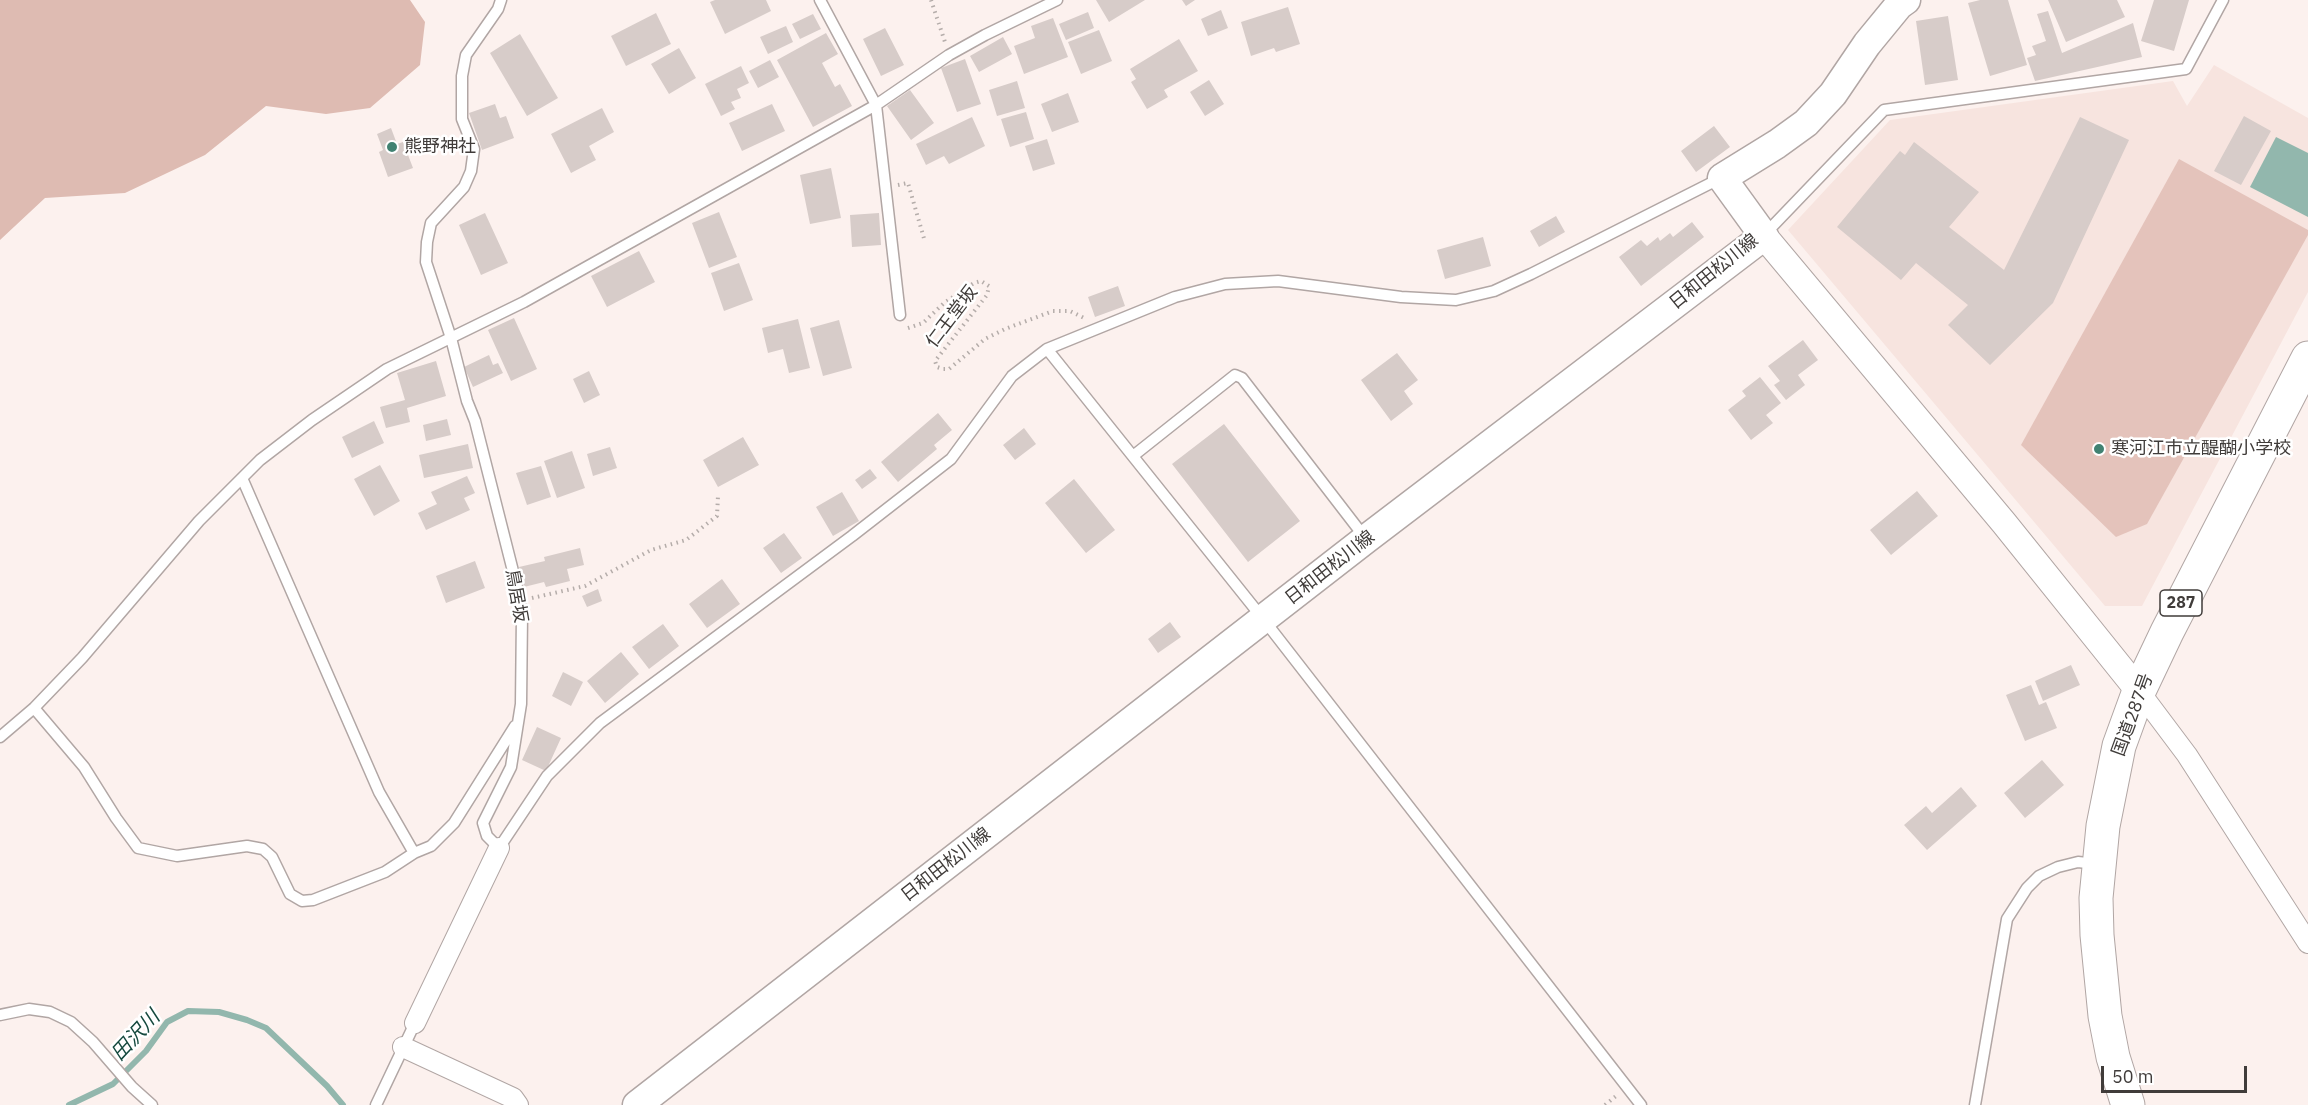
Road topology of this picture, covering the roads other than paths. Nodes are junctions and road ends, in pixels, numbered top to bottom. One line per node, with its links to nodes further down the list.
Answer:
1 (501, 0): 10 (lane, 鳥居坂)
2 (820, 0): 6 (lane)
3 (1057, 0): 6 (lane)
4 (1906, 0): 7 (main road)
5 (2223, 0): 8 (lane)
6 (876, 105): 9 (lane); 10 (lane)
7 (1722, 178): 8 (main road, 日和田松川線); 11 (lane)
8 (1764, 236): 15 (main road, 日和田松川線); 17 (street)
9 (900, 315)
10 (451, 338): 14 (lane); 19 (lane, 鳥居坂)
11 (1047, 349): 13 (lane); 21 (lane)
12 (2308, 358): 17 (highway, 国道287号 / 287)
13 (1132, 456): 15 (lane); 16 (lane)
14 (242, 478): 18 (lane); 22 (lane)
15 (1366, 539): 16 (main road, 日和田松川線)
16 (1264, 620): 31 (main road, 日和田松川線); 32 (lane)
17 (2139, 691): 23 (highway, 国道287号 / 287); 24 (street)
18 (34, 708): 20 (lane); 22 (lane)
19 (518, 721): 21 (lane, 鳥居坂); 22 (lane)
20 (0, 737)
21 (499, 848): 26 (street)
22 (414, 853)
23 (2099, 864): 33 (lane); 34 (highway, 国道287号 / 287)
24 (2308, 943)
25 (0, 1015): 28 (lane)
26 (415, 1023): 27 (lane)
27 (403, 1047): 29 (lane); 30 (street)
28 (152, 1105)
29 (376, 1105)
30 (518, 1105)
31 (637, 1105)
32 (1641, 1105)
33 (1975, 1105)
34 (2128, 1105)

